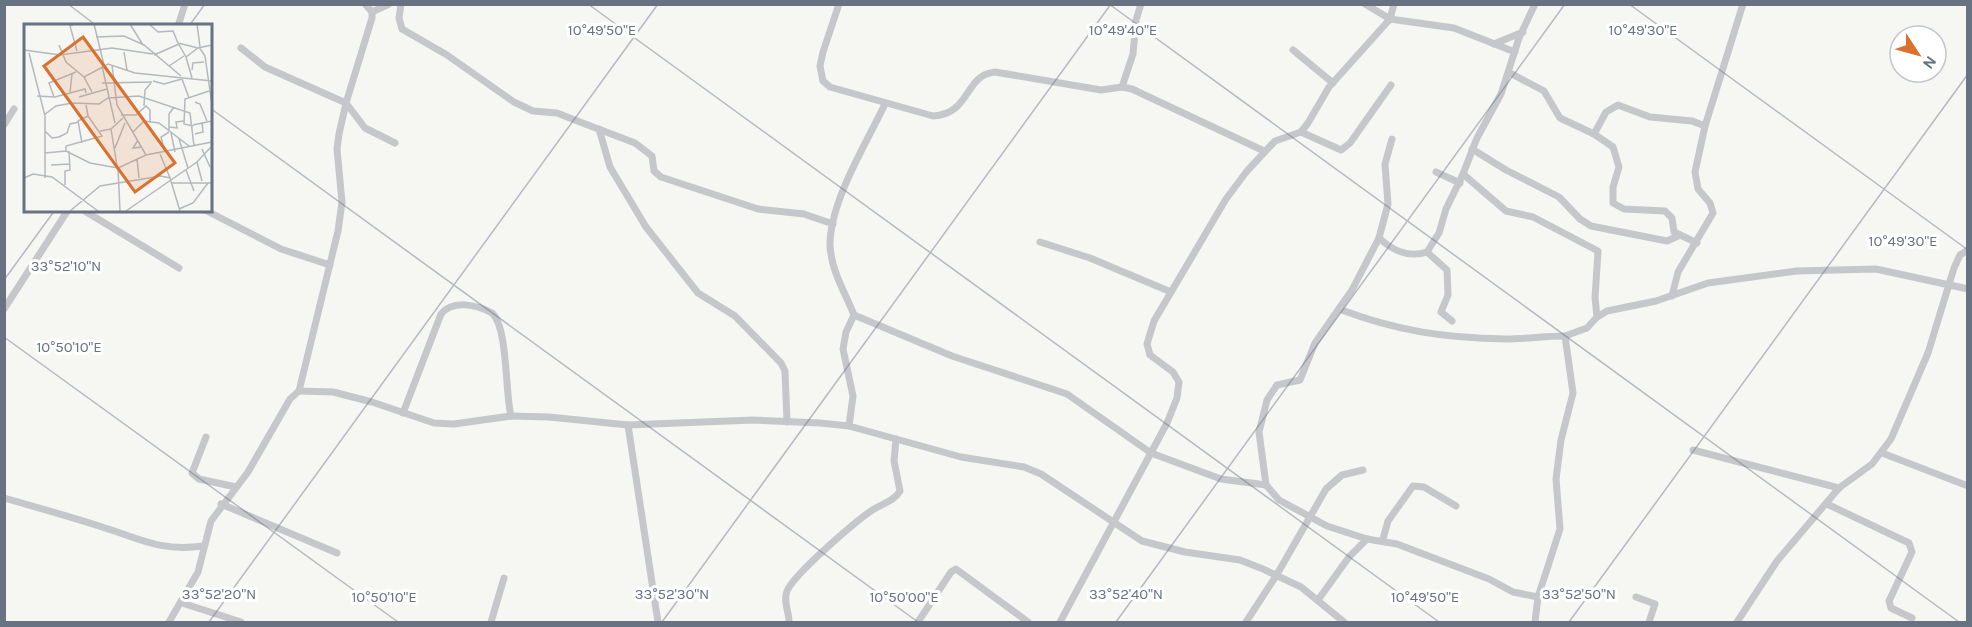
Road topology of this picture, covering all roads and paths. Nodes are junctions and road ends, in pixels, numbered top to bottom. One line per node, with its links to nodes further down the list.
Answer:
1 (185, 4): 13 (street)
2 (365, 4): 11 (street)
3 (389, 4): 11 (street)
4 (401, 4): 28 (street)
5 (839, 4): 24 (street)
6 (1141, 4): 22 (street)
7 (1365, 4): 12 (street)
8 (1394, 4): 12 (street)
9 (1535, 4): 14 (street)
10 (1743, 4): 27 (street)
11 (372, 12): 23 (street)
12 (1390, 19): 15 (street); 20 (street)
13 (179, 24)
14 (1523, 32): 15 (street); 18 (street)
15 (1494, 44): 18 (street)
16 (241, 48): 23 (street)
17 (1293, 50): 20 (street)
18 (1515, 52): 19 (street)
19 (1510, 74): 30 (street); 33 (street)
20 (1333, 83): 29 (street)
21 (1391, 85): 29 (street)
22 (1122, 87): 24 (street); 34 (street)
23 (346, 103): 32 (street); 48 (street)
24 (885, 104): 41 (street)
25 (14, 109): 26 (street)
26 (4, 125)
27 (1705, 126): 30 (street); 45 (street)
28 (599, 129): 41 (street); 64 (street)
29 (1301, 132): 34 (street)
30 (1594, 134): 42 (street)
31 (1392, 139): 43 (street)
32 (395, 143)
33 (1472, 148): 36 (street); 42 (street)
34 (1264, 151): 52 (street)
35 (1436, 172): 37 (street)
36 (1464, 174): 37 (street); 58 (street)
37 (1460, 183): 47 (street)
38 (67, 212): 53 (street)
39 (86, 212): 49 (street)
40 (209, 212): 48 (street)
41 (833, 224): 57 (street)
42 (1678, 236): 45 (street)
43 (1379, 238): 47 (street); 56 (street)
44 (1040, 242): 52 (street)
45 (1697, 243): 54 (street)
46 (1968, 250): 50 (street)
47 (1427, 252): 59 (street)
48 (330, 265): 61 (street)
49 (179, 268)
50 (1948, 284): 51 (street); 54 (street); 71 (street)
51 (1968, 289)
52 (1171, 292): 70 (street)
53 (9, 293): 55 (street)
54 (1672, 296): 58 (street)
55 (4, 309)
56 (1339, 309): 60 (street); 73 (street)
57 (854, 315): 66 (street); 70 (street)
58 (1597, 317): 60 (street)
59 (1452, 321)
60 (1565, 336): 89 (street)
61 (299, 391): 62 (street); 75 (street)
62 (403, 413): 63 (street); 63 (street)
63 (511, 416): 65 (street)
64 (787, 422): 65 (street); 66 (street)
65 (628, 425): 97 (street)
66 (849, 426): 68 (street)
67 (206, 437): 75 (street)
68 (896, 439): 82 (street); 98 (street)
69 (1693, 450): 76 (street)
70 (1151, 453): 73 (street); 82 (street)
71 (1882, 453): 74 (street); 76 (street)
72 (1364, 470): 81 (street)
73 (1266, 485): 81 (street)
74 (1968, 486)
75 (236, 487): 78 (street)
76 (1839, 488): 79 (street)
77 (4, 498): 85 (street)
78 (221, 504): 85 (street); 86 (street)
79 (1827, 504): 93 (street); 106 (street)
80 (1456, 506): 84 (street)
81 (1309, 517): 83 (street); 87 (street)
82 (1113, 522): 87 (street); 101 (street)
83 (1367, 539): 84 (street); 91 (street)
84 (1383, 539): 89 (street)
85 (203, 546): 92 (street)
86 (337, 553)
87 (1276, 576): 91 (street); 102 (street)
88 (504, 578): 96 (street)
89 (1538, 597): 104 (street)
90 (1636, 597): 105 (street)
91 (1318, 600): 103 (street)
92 (182, 603): 94 (street); 95 (street)
93 (1912, 618)
94 (169, 622)
95 (241, 622)
96 (491, 622)
97 (658, 622)
98 (789, 622)
99 (918, 622): 100 (street)
100 (1028, 622)
101 (1060, 622)
102 (1246, 622)
103 (1344, 622)
104 (1535, 622)
105 (1648, 622)
106 (1737, 622)

